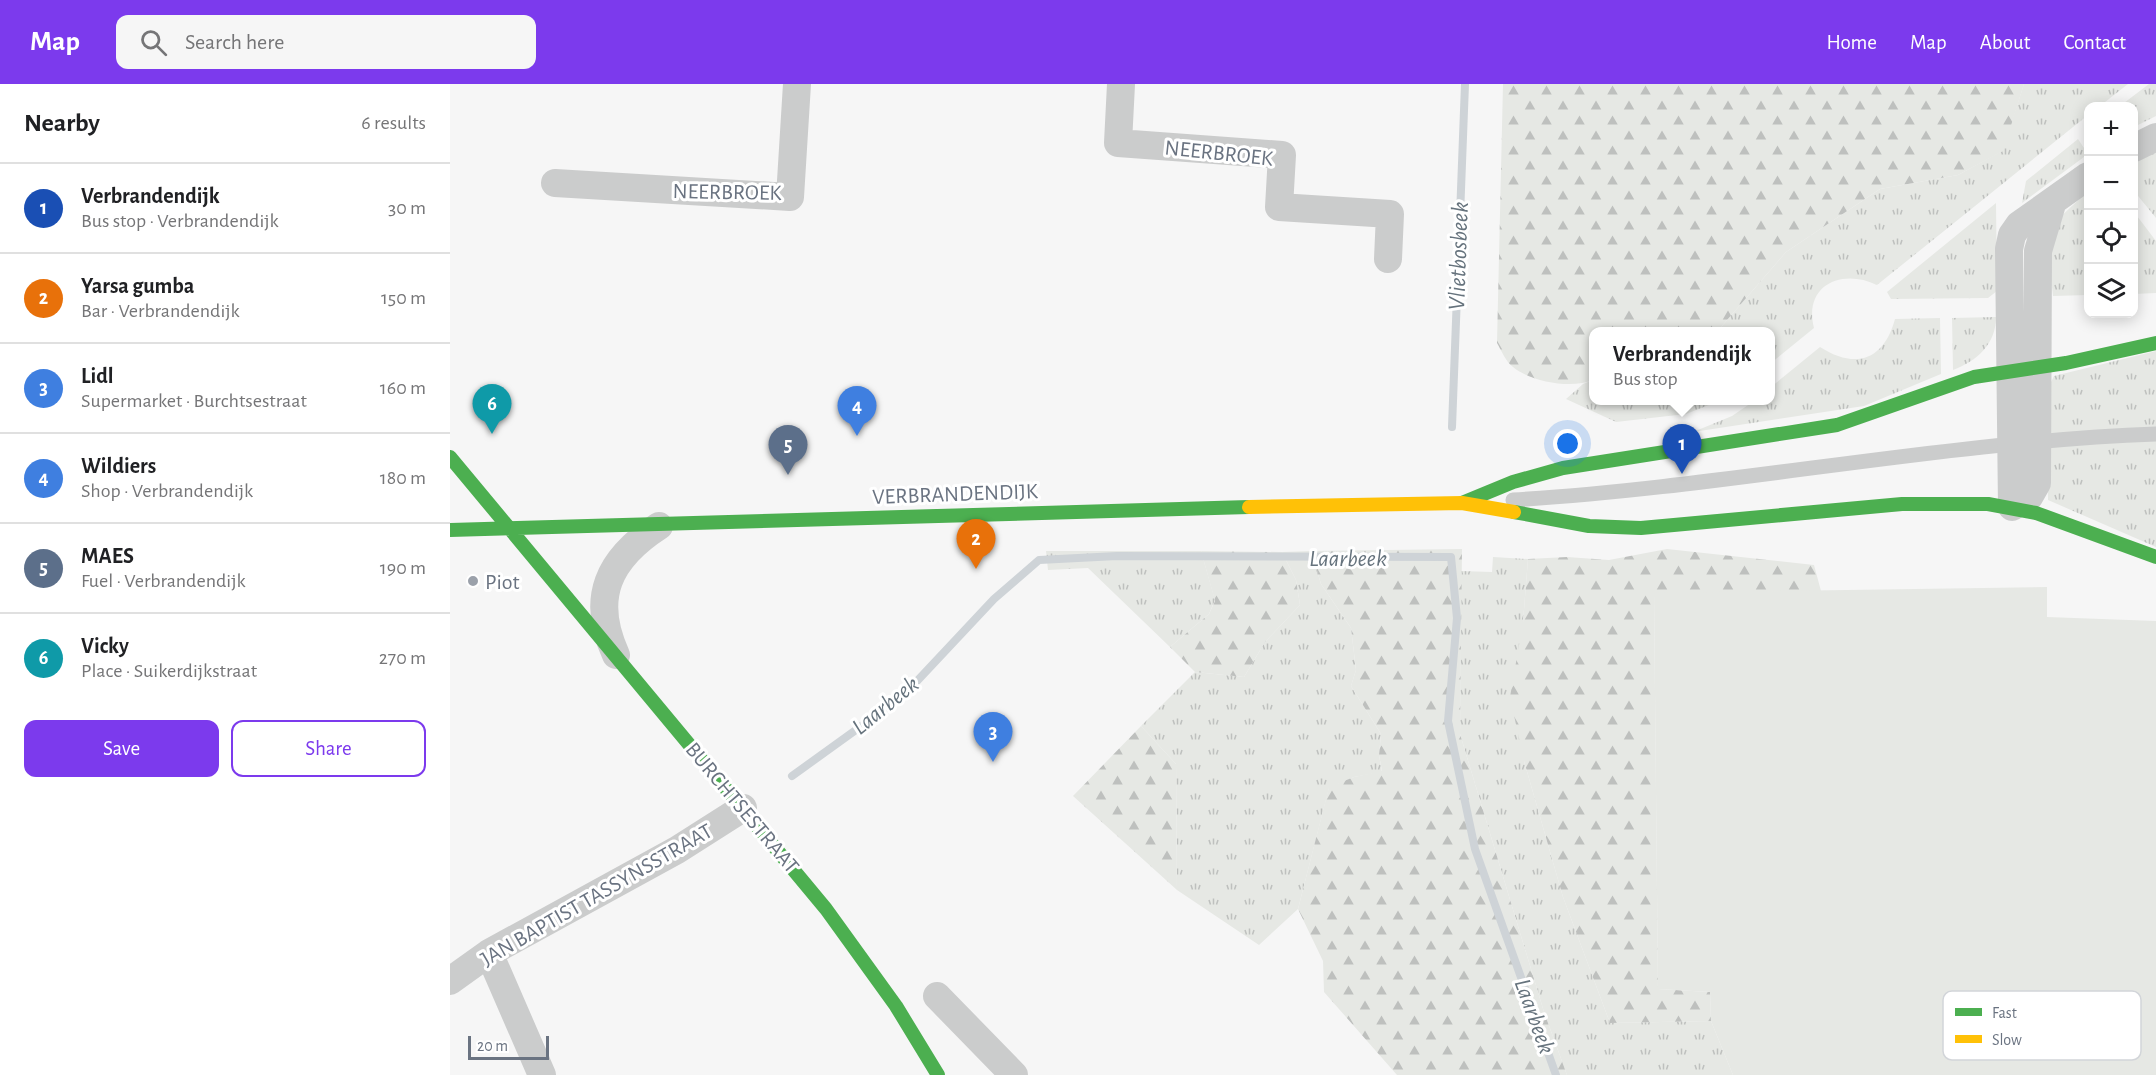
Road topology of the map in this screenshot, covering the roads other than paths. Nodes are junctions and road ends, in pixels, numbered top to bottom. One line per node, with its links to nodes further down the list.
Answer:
1 (796, 84): 6 (street, NEERBROEK)
2 (1121, 84): 8 (street, NEERBROEK)
3 (2156, 137): 4 (street)
4 (2138, 146)
5 (2084, 179): 7 (street)
6 (555, 183)
7 (2052, 204): 9 (street); 12 (street)
8 (1388, 259)
9 (2038, 324): 11 (street); 12 (street)
10 (2156, 343): 11 (main road)
11 (2096, 356): 12 (main road, VERBRANDENDIJK)
12 (2024, 369): 14 (street); 16 (main road, VERBRANDENDIJK)
13 (2156, 434): 14 (lane)
14 (2024, 442): 16 (lane); 17 (street)
15 (450, 457): 19 (main road, BURCHTSESTRAAT)
16 (1462, 503): 17 (main road, VERBRANDENDIJK); 18 (main road, VERBRANDENDIJK)
17 (2012, 507): 21 (main road, VERBRANDENDIJK)
18 (659, 526): 19 (main road, VERBRANDENDIJK); 22 (street, BURCHTSESTRAAT)
19 (509, 529): 20 (main road, VERBRANDENDIJK); 22 (main road, BURCHTSESTRAAT)
20 (450, 530)
21 (2156, 557)
22 (620, 662): 23 (main road, BURCHTSESTRAAT)
23 (743, 808): 24 (street, JAN BAPTIST TASSYNSSTRAAT); 28 (main road, BURCHTSESTRAAT)
24 (489, 953): 25 (street, JAN BAPTIST TASSYNSSTRAAT); 27 (street)
25 (450, 981)
26 (937, 996): 29 (street)
27 (542, 1075)
28 (938, 1075)
29 (1014, 1075)

